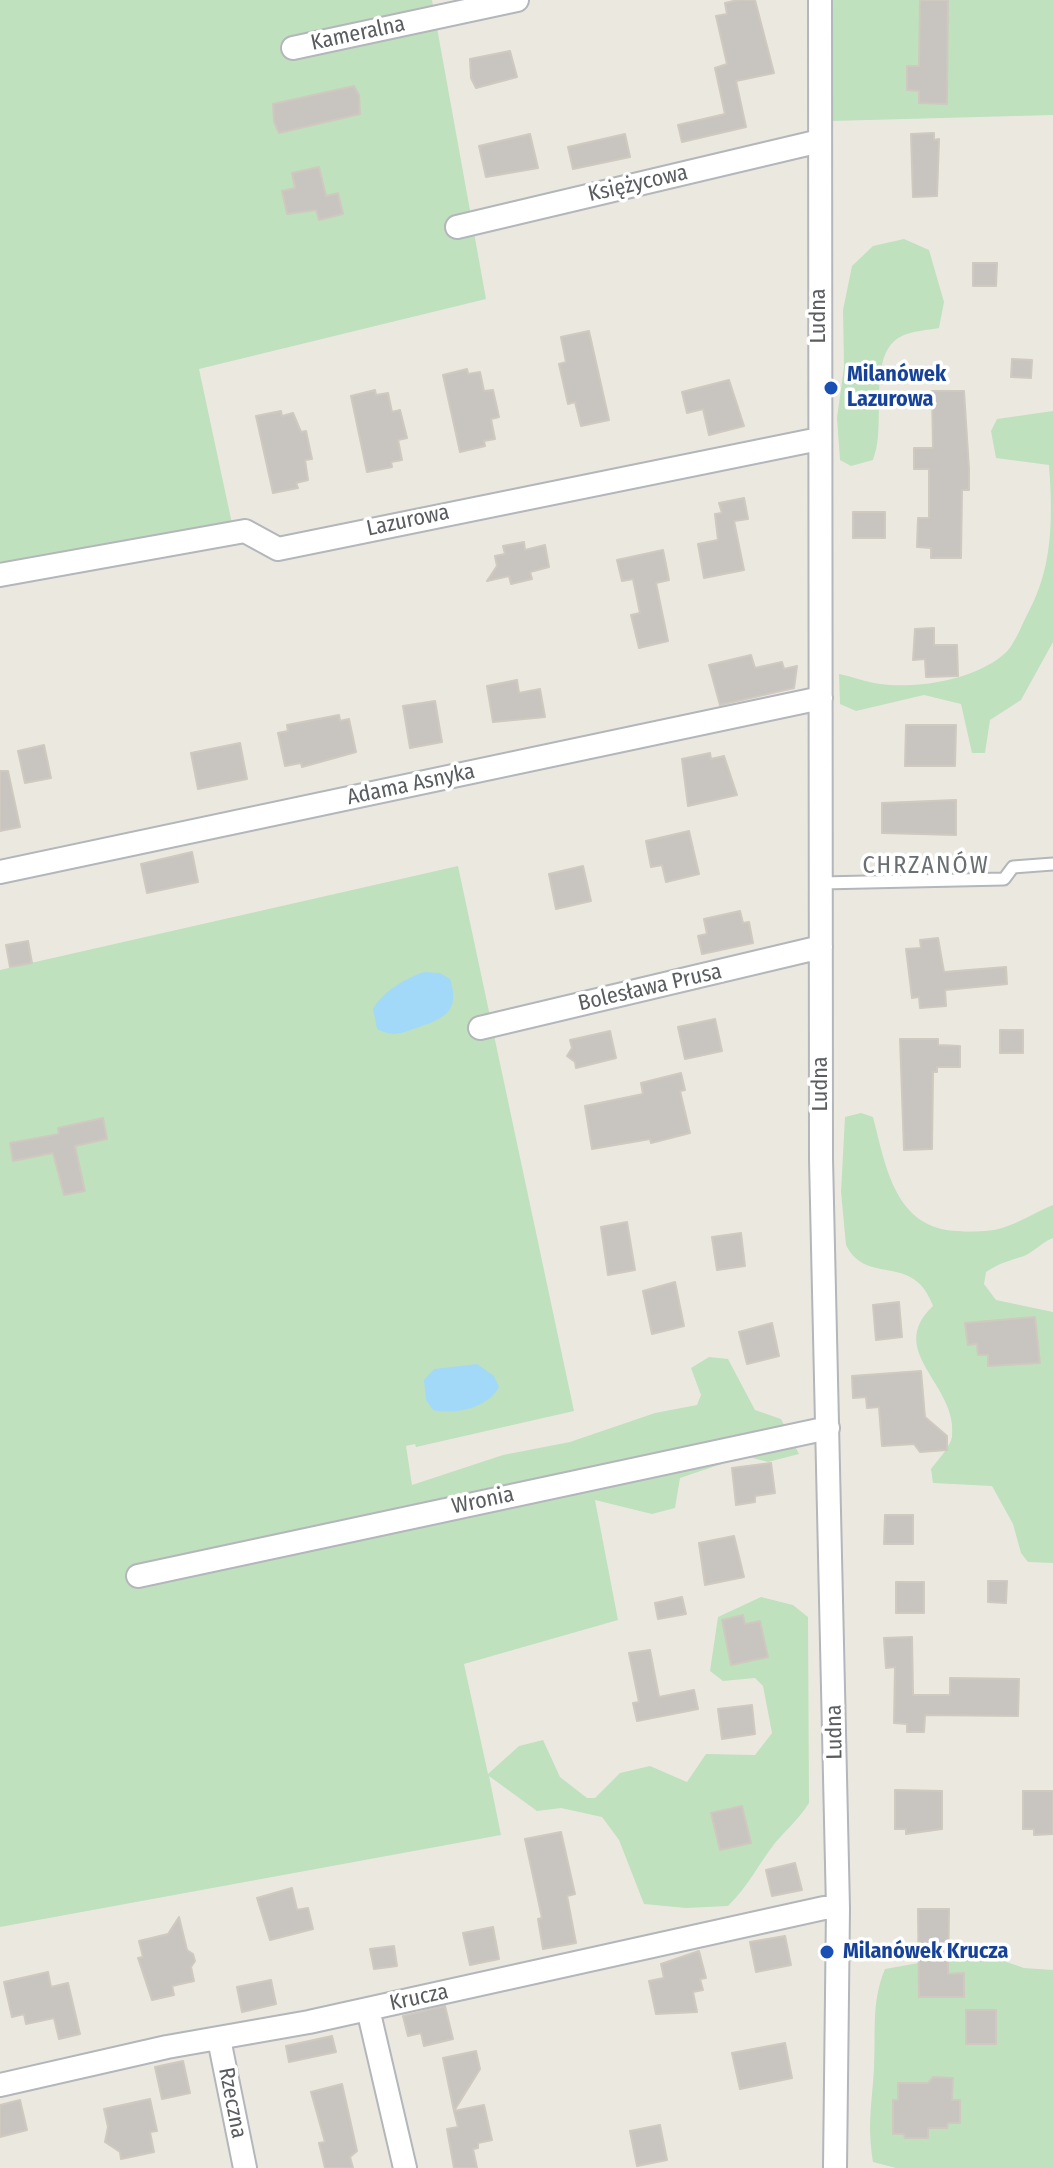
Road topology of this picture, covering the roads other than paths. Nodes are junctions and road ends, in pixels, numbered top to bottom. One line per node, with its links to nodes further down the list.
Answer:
1 (517, 0): 3 (street, Kameralna)
2 (820, 0): 4 (street, Ludna)
3 (293, 48)
4 (820, 141): 5 (street, Księżycowa); 6 (street, Ludna)
5 (457, 227)
6 (819, 439): 7 (street, Lazurowa); 8 (street, Ludna)
7 (0, 575)
8 (821, 698): 10 (street, Adama Asnyka); 11 (street, Ludna)
9 (1053, 864): 11 (lane)
10 (0, 872)
11 (821, 883): 12 (street, Ludna)
12 (821, 947): 13 (street, Bolesława Prusa); 14 (street, Ludna)
13 (480, 1028)
14 (828, 1428): 15 (street, Wronia); 16 (street, Ludna)
15 (138, 1576)
16 (838, 1908): 17 (street, Krucza); 22 (street, Ludna)
17 (368, 2009): 18 (street, Krucza); 21 (street)
18 (219, 2039): 19 (street, Krucza); 20 (street, Rzeczna)
19 (0, 2085)
20 (245, 2168)
21 (405, 2168)
22 (835, 2168)

